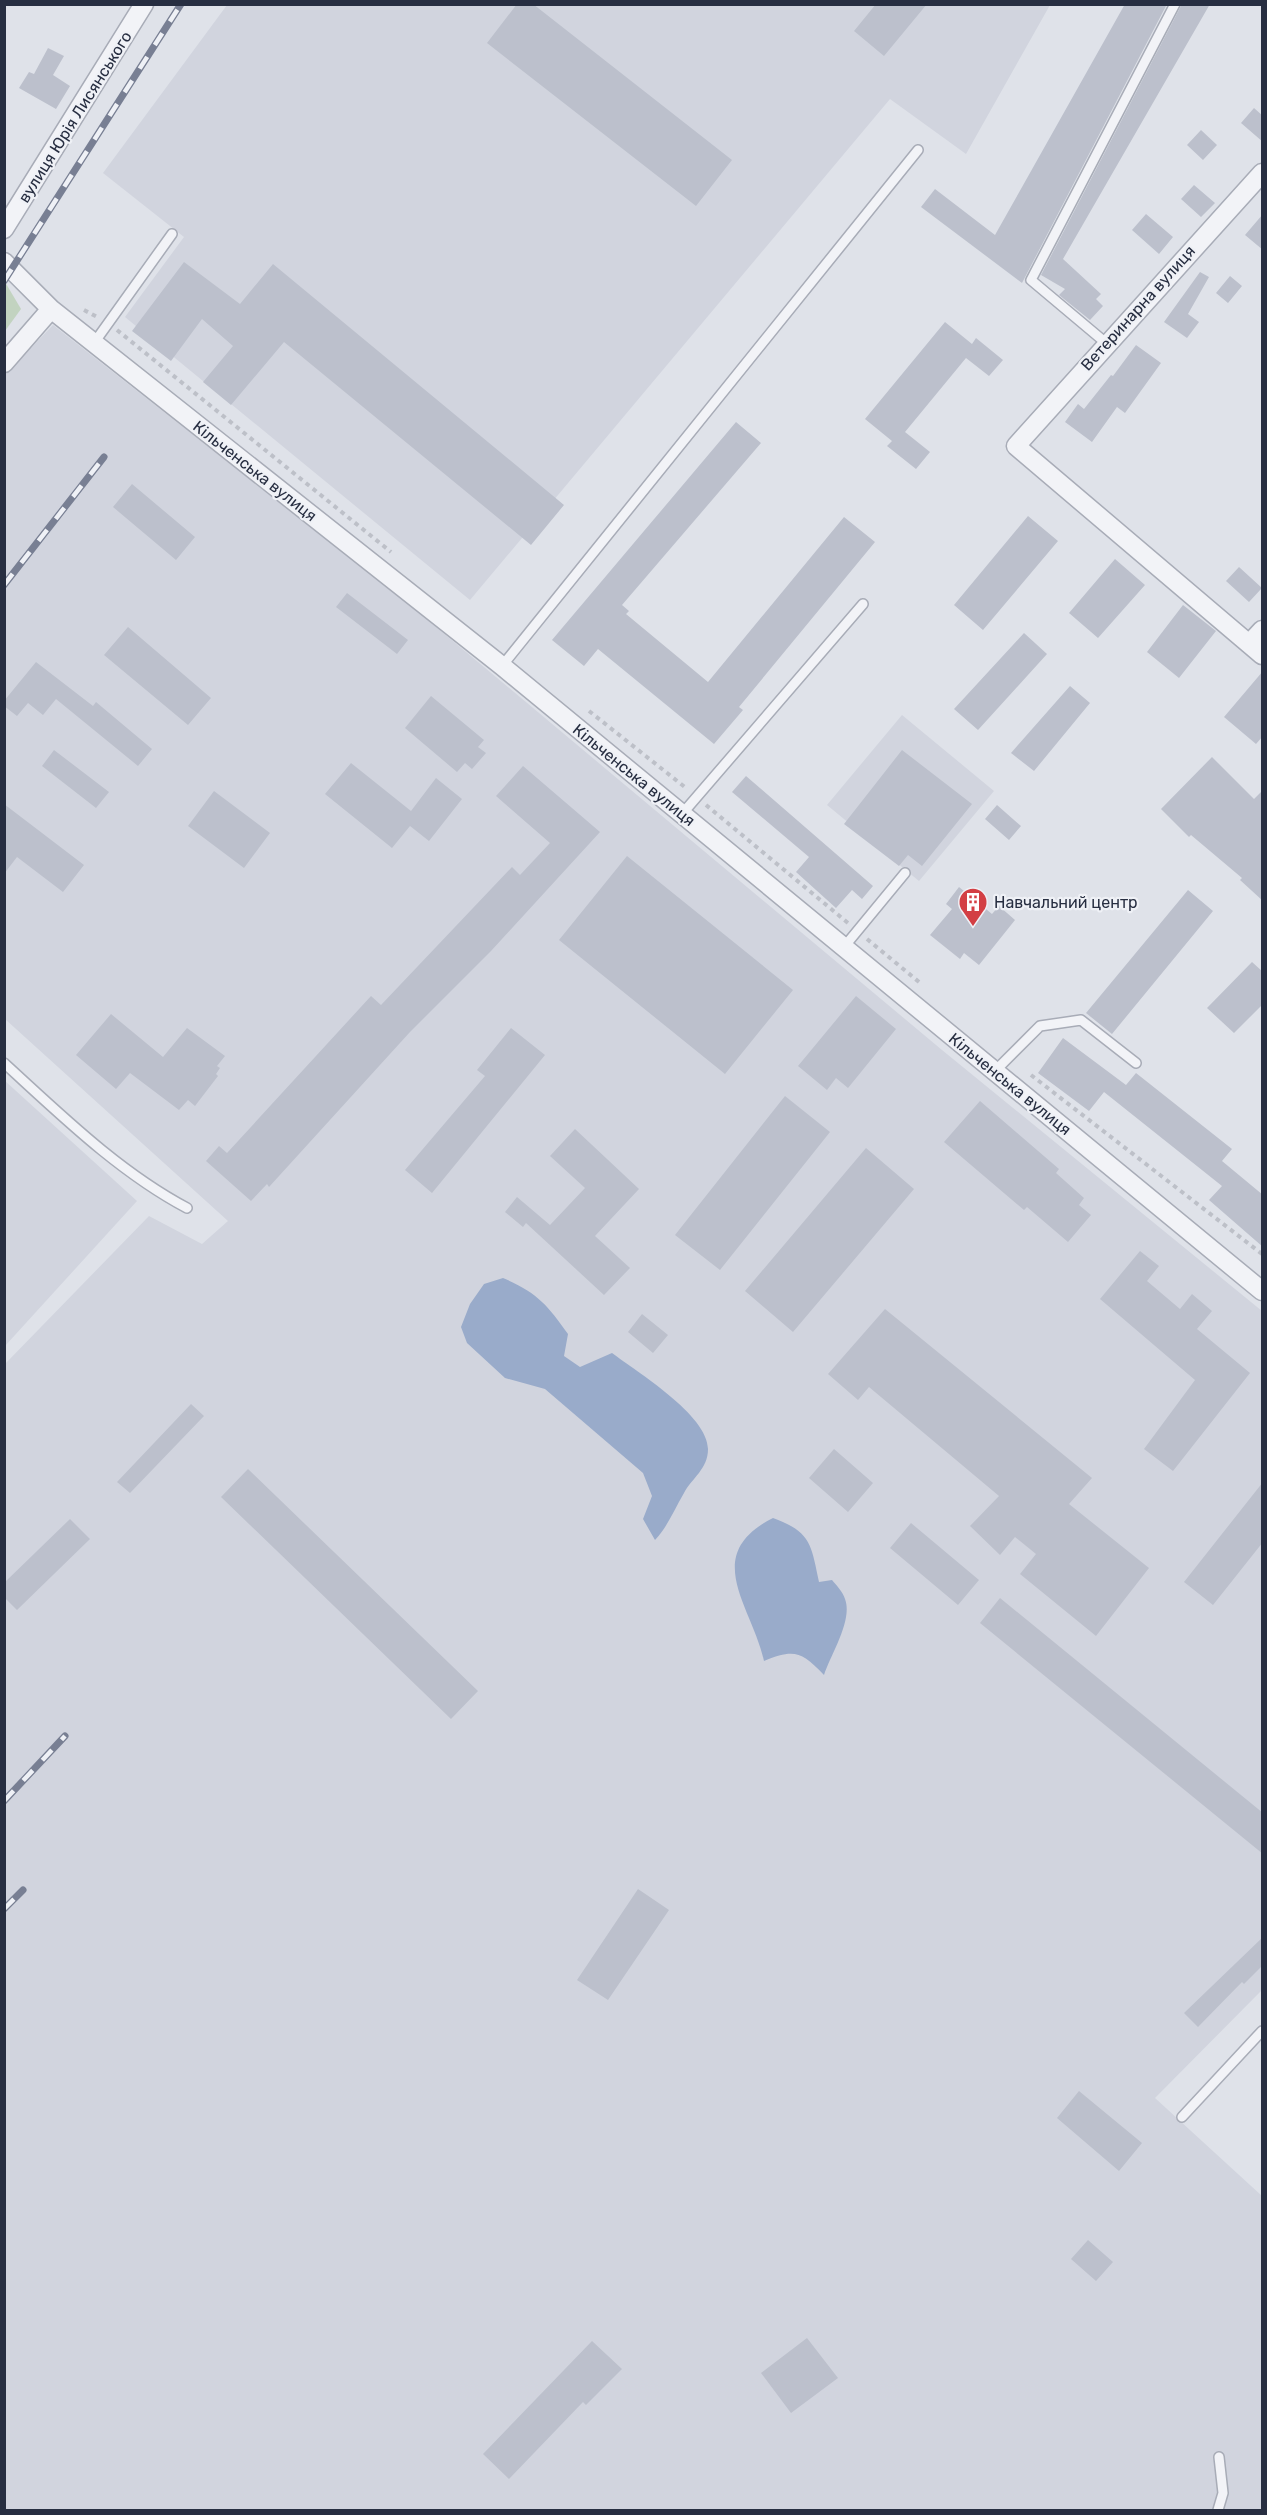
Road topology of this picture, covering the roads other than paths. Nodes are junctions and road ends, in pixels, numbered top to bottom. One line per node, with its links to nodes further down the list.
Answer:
1 (144, 4): 5 (street, вулиця Юрія Лисянського)
2 (1175, 4): 10 (lane)
3 (918, 150): 15 (lane)
4 (1263, 173): 10 (street, Ветеринарна вулиця)
5 (4, 229)
6 (172, 234): 9 (lane)
7 (4, 262): 8 (street, Кільченська вулиця)
8 (51, 309): 9 (street, Кільченська вулиця); 11 (street)
9 (94, 343): 15 (street, Кільченська вулиця)
10 (1106, 344): 14 (street, Ветеринарна вулиця)
11 (4, 363)
12 (863, 604): 16 (lane)
13 (1263, 630): 14 (street)
14 (1256, 650)
15 (502, 666): 16 (street, Кільченська вулиця)
16 (682, 814): 18 (street, Кільченська вулиця)
17 (905, 873): 18 (lane)
18 (844, 948): 21 (street, Кільченська вулиця)
19 (1136, 1062): 21 (lane)
20 (4, 1063): 22 (lane)
21 (995, 1071): 23 (street, Кільченська вулиця)
22 (187, 1208)
23 (1263, 1291)
24 (1263, 2031): 25 (lane)
25 (1182, 2117)
26 (1218, 2457): 27 (lane)
27 (1218, 2511)

